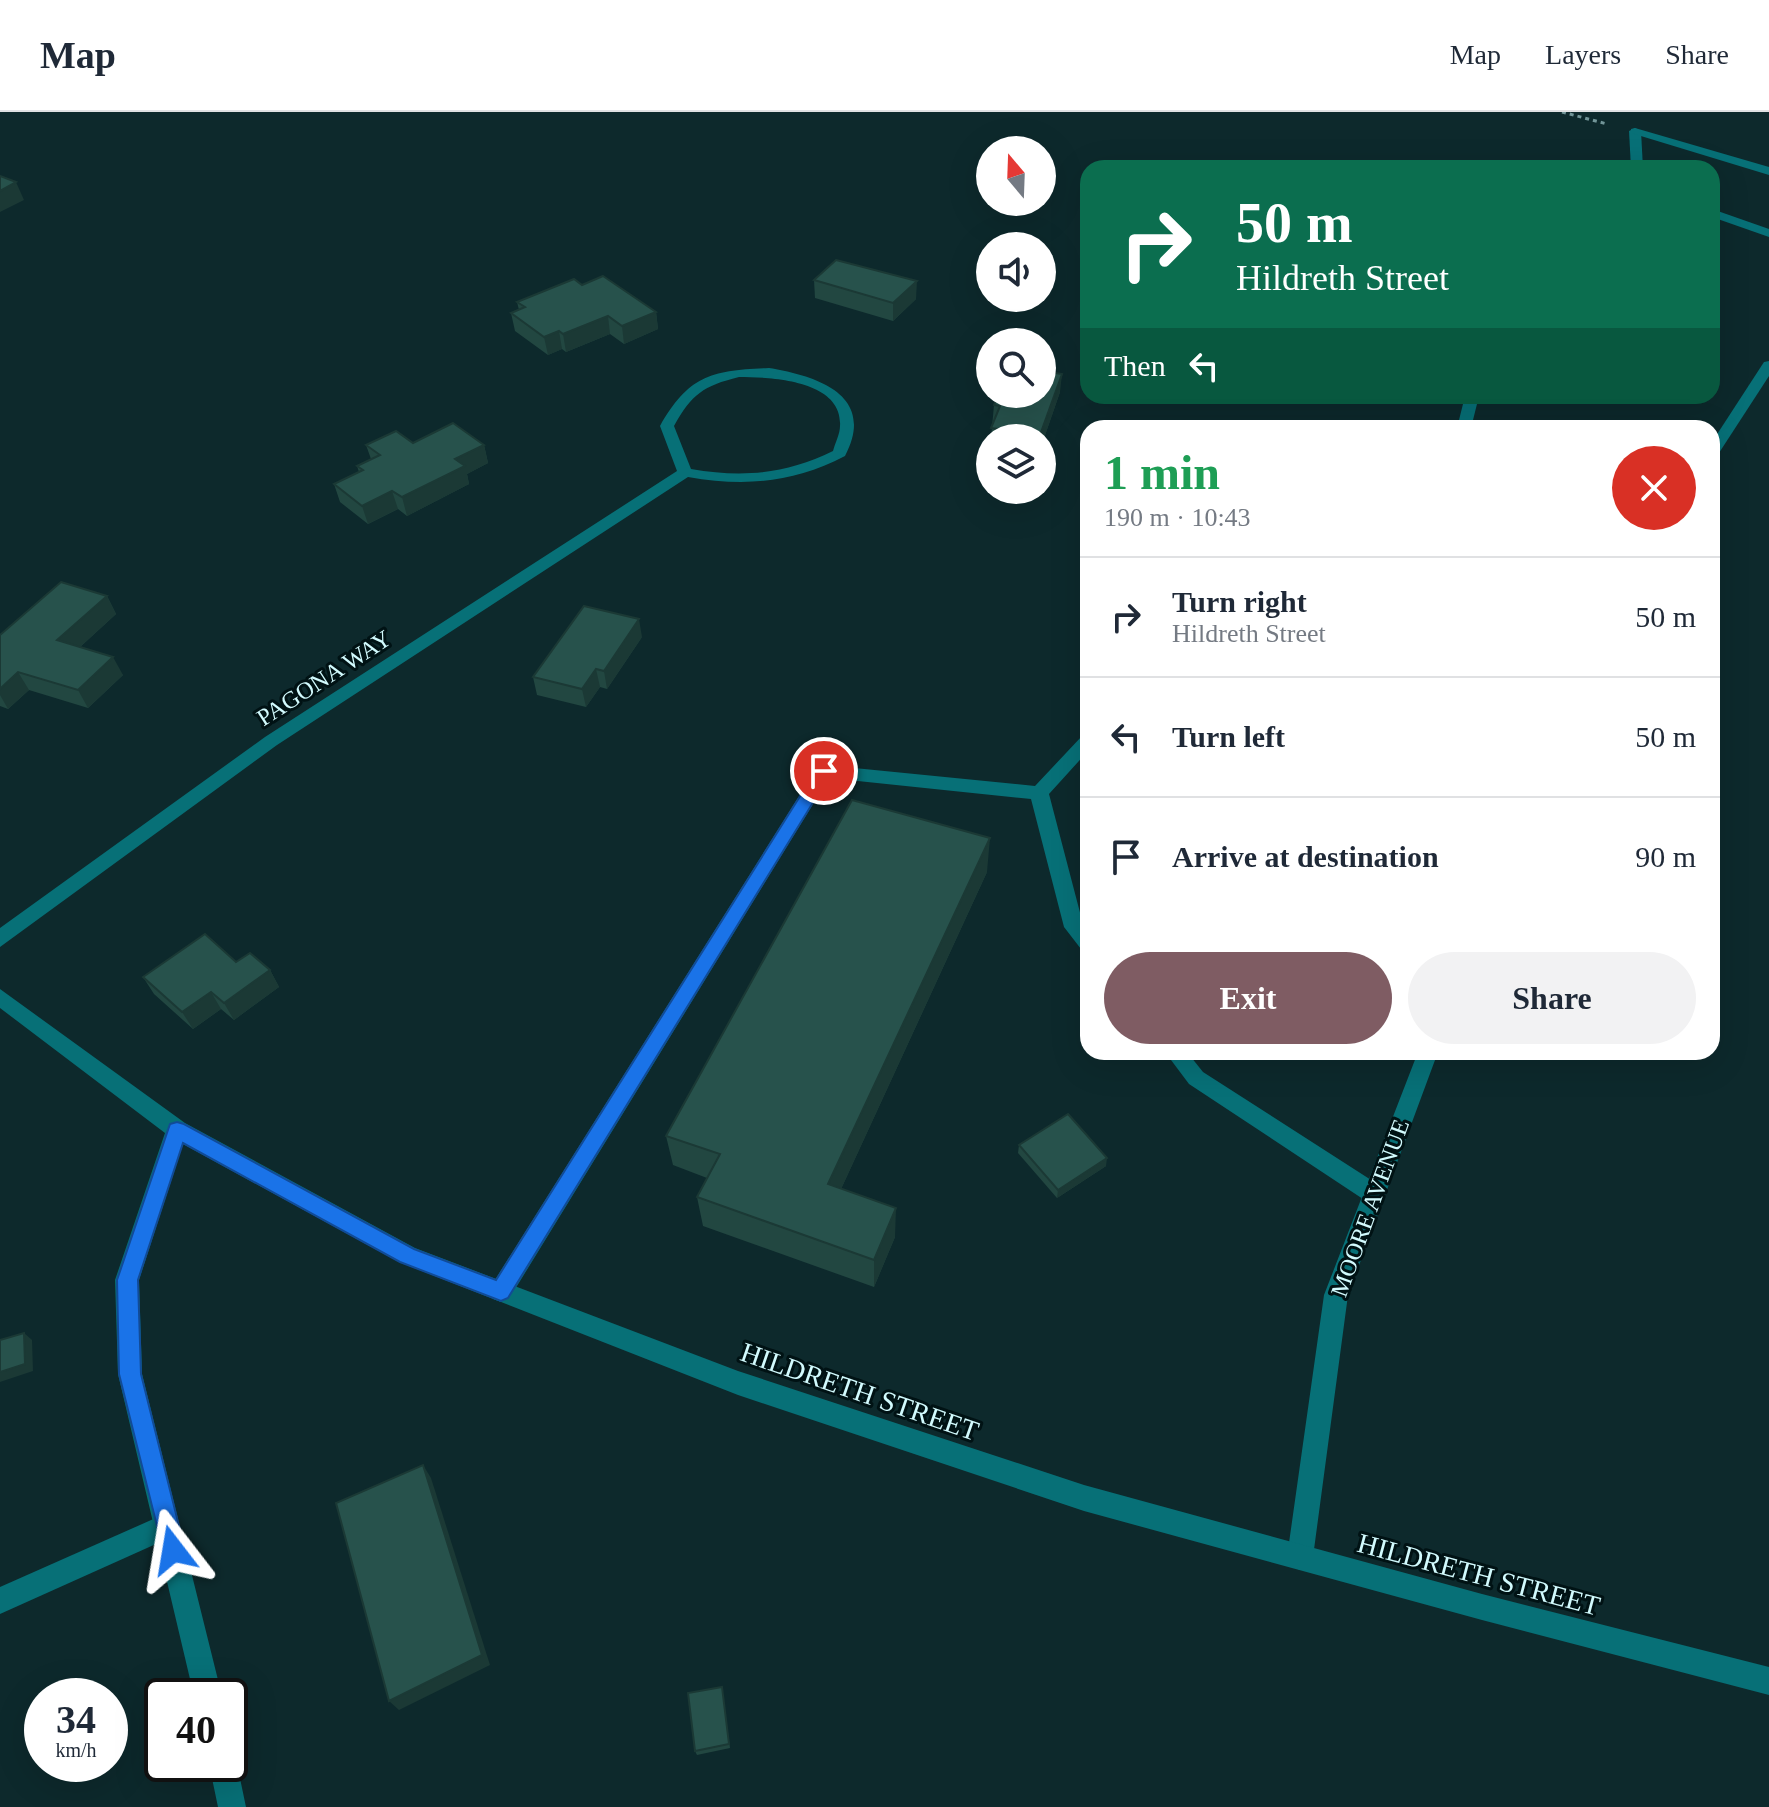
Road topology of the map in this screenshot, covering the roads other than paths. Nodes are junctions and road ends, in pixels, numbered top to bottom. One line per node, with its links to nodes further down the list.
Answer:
1 (1637, 160): 2 (street)
2 (1769, 171)
3 (1720, 216): 4 (street)
4 (1769, 233)
5 (1769, 365): 6 (street)
6 (1720, 441)
7 (685, 472): 7 (street); 11 (street, PAGONA WAY)
8 (1080, 749): 9 (street)
9 (1039, 793): 10 (street); 17 (street)
10 (1080, 934)
11 (0, 939)
12 (0, 997): 15 (street, HILDRETH STREET)
13 (1181, 1060): 16 (street)
14 (1425, 1060): 16 (street, MOORE AVENUE)
15 (177, 1130): 17 (street, HILDRETH STREET); 18 (street)
16 (1374, 1194): 19 (street, MOORE AVENUE)
17 (501, 1291): 19 (street, HILDRETH STREET)
18 (167, 1526): 20 (street); 21 (street)
19 (1300, 1557): 22 (street, HILDRETH STREET)
20 (0, 1601)
21 (204, 1678)
22 (1769, 1681)
23 (227, 1782): 24 (street)
24 (232, 1807)

